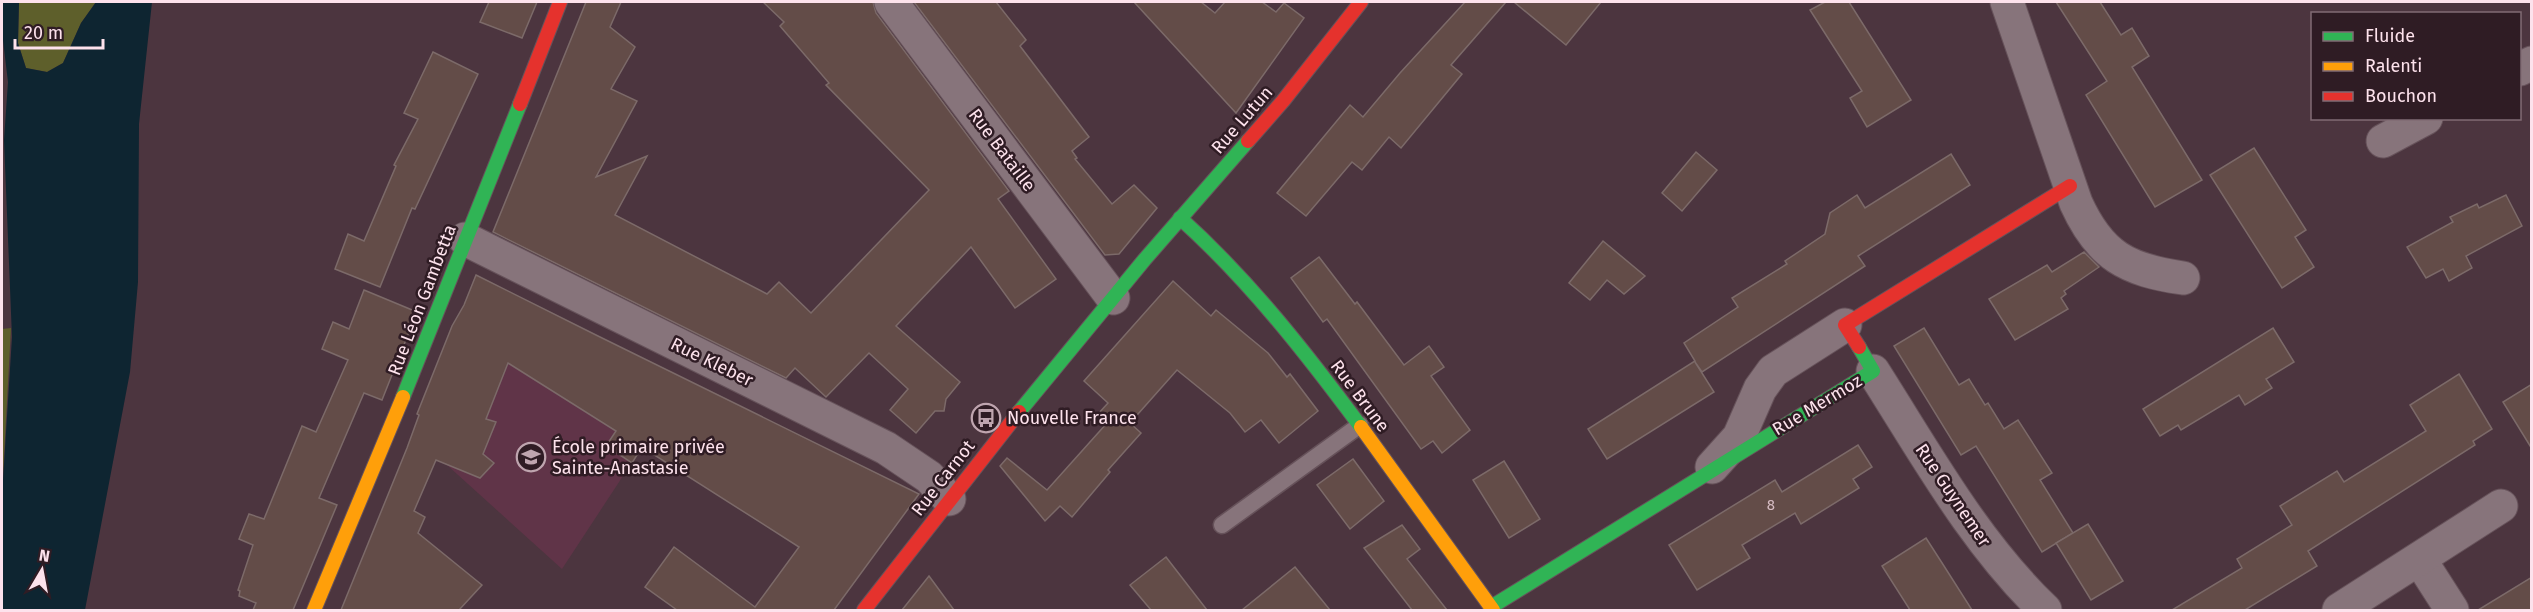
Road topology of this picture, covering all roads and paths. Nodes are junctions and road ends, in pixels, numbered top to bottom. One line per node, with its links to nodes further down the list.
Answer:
1 (560, 2): 9 (street, Rue Léon Gambetta)
2 (891, 2): 12 (street, Rue Bataille)
3 (1361, 2): 8 (street, Rue Lutun)
4 (2007, 2): 7 (street)
5 (2422, 120): 6 (street)
6 (2383, 141)
7 (2070, 186): 11 (street); 13 (street)
8 (1180, 218): 10 (street, Rue Lutun); 15 (street, Rue Brune)
9 (465, 239): 17 (street, Rue Kleber); 22 (street, Rue Léon Gambetta)
10 (1145, 259): 12 (street, Rue Carnot)
11 (2183, 278)
12 (1113, 298): 17 (street, Rue Carnot)
13 (1845, 325): 14 (street, Rue Mermoz); 16 (street)
14 (1873, 371): 16 (street, Rue Mermoz); 24 (street, Rue Guynemer)
15 (1360, 425): 19 (lane); 21 (street, Rue Brune)
16 (1707, 473): 21 (street, Rue Mermoz)
17 (949, 499): 23 (street, Rue Carnot)
18 (2501, 506): 20 (street)
19 (1222, 525)
20 (2420, 560): 25 (street); 26 (street)
21 (1492, 609)
22 (314, 610)
23 (864, 610)
24 (2045, 610)
25 (2339, 610)
26 (2452, 610)

